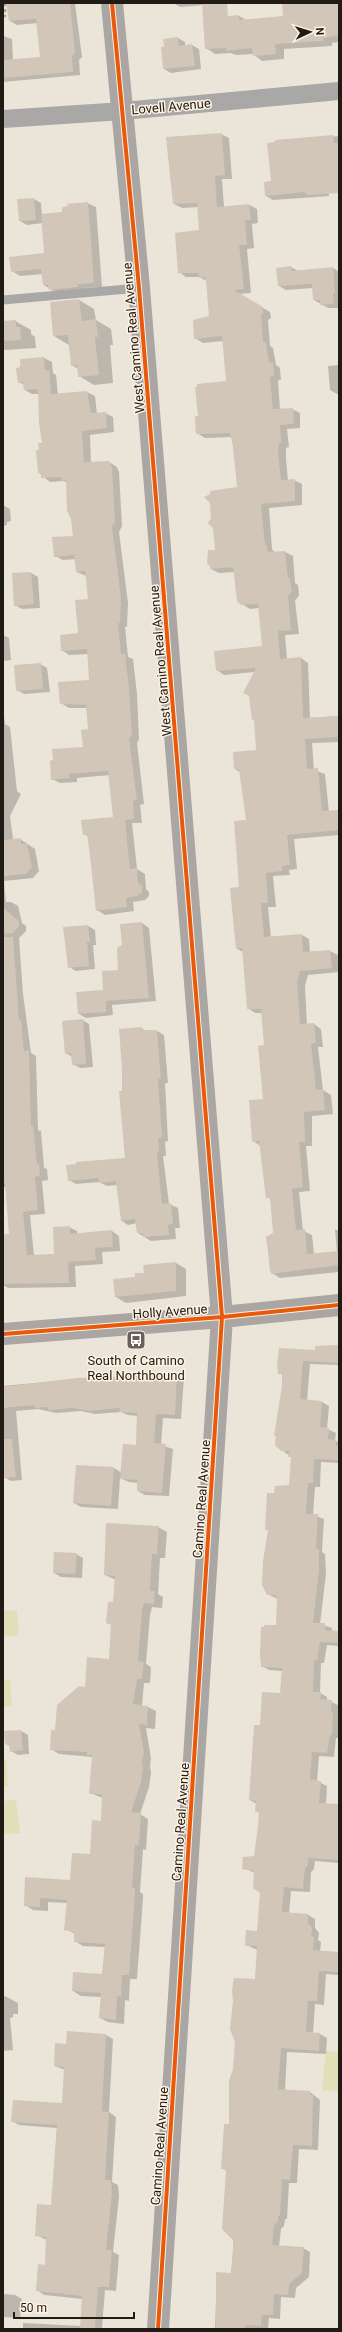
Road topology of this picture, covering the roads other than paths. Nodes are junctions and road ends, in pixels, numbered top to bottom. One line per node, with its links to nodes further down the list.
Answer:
1 (112, 3): 3 (street, West Camino Real Avenue)
2 (339, 91): 3 (street, Lovell Avenue)
3 (123, 111): 4 (street, Lovell Avenue); 5 (street, West Camino Real Avenue)
4 (3, 119)
5 (139, 288): 6 (lane); 8 (street, West Camino Real Avenue)
6 (3, 300)
7 (339, 1305): 8 (street, Holly Avenue)
8 (222, 1317): 9 (street, Holly Avenue); 10 (street, Camino Real Avenue)
9 (3, 1334)
10 (158, 2329)

